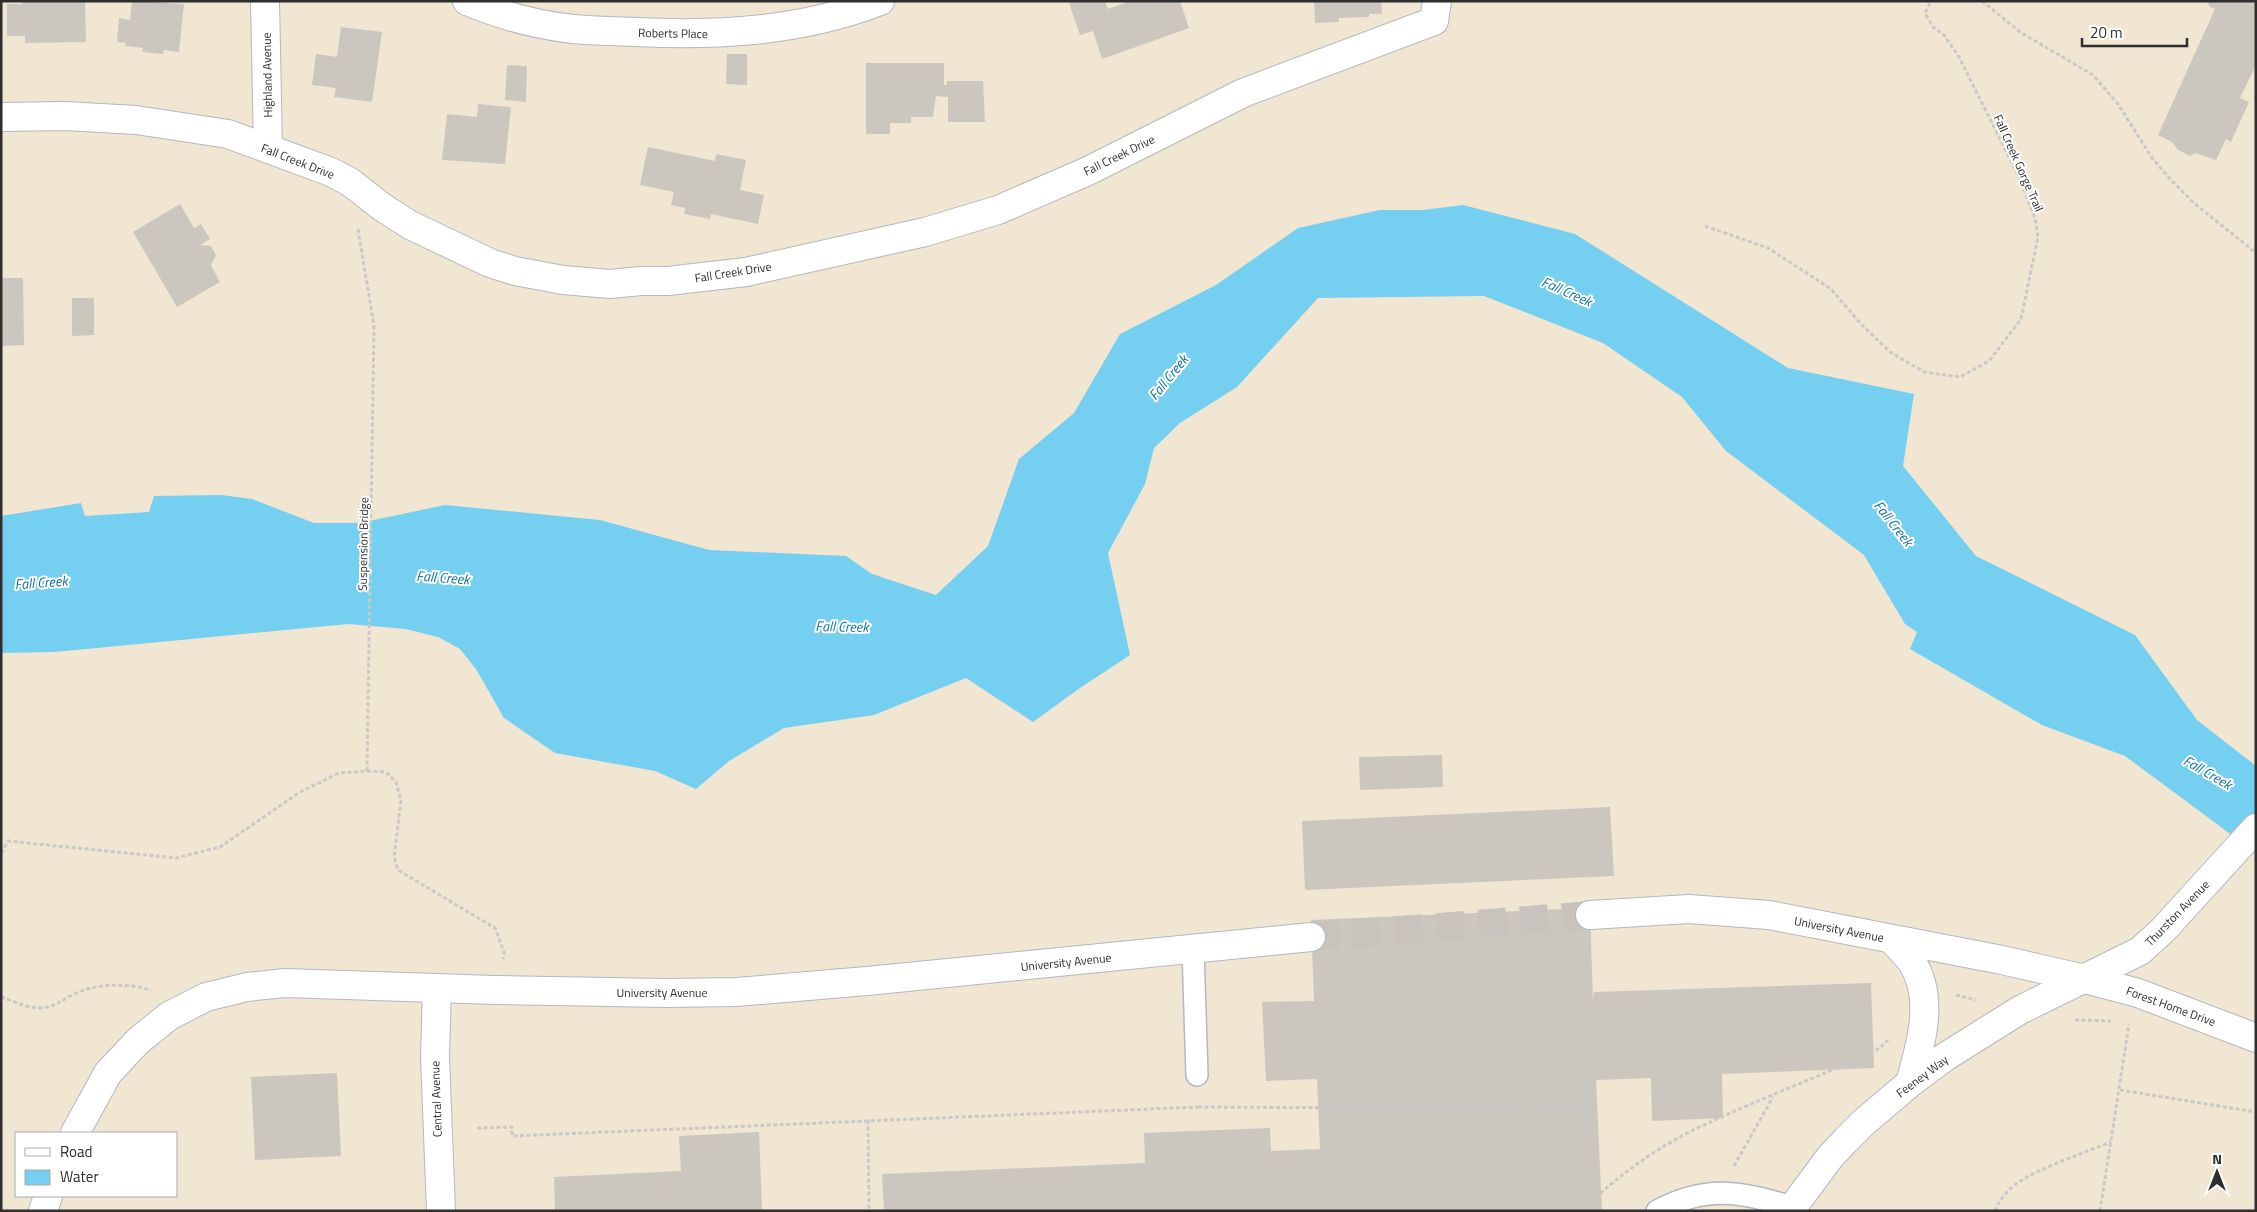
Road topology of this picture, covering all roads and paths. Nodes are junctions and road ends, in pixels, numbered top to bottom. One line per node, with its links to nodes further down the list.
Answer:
1 (265, 1): 8 (street, Highland Avenue)
2 (467, 1): 3 (street, Roberts Place)
3 (880, 1)
4 (1437, 1): 9 (street, Fall Creek Drive)
5 (1931, 1): 10 (path, Fall Creek Gorge Trail)
6 (1982, 1): 11 (path)
7 (1, 117): 8 (street, Fall Creek Drive)
8 (268, 149): 9 (street, Fall Creek Drive)
9 (350, 182): 12 (path, Suspension Bridge)
10 (1705, 226)
11 (2256, 253)
12 (367, 770): 14 (path); 19 (path)
13 (2256, 828): 20 (street, Thurston Avenue)
14 (1, 853)
15 (1585, 926): 17 (street, University Avenue); 36 (path)
16 (1312, 937): 18 (street, University Avenue)
17 (1891, 939): 20 (street, University Avenue); 32 (street)
18 (1193, 949): 21 (street, University Avenue); 31 (lane)
19 (501, 967)
20 (2085, 979): 30 (street, Forest Home Drive); 32 (street, Feeney Way)
21 (437, 988): 40 (street, University Avenue); 46 (street, Central Avenue)
22 (158, 992): 24 (path)
23 (1956, 995): 25 (path)
24 (1, 997)
25 (1978, 1000)
26 (2069, 1022): 27 (path)
27 (2113, 1022)
28 (2121, 1022): 33 (path)
29 (1891, 1035): 34 (path)
30 (2256, 1038)
31 (1197, 1076): 35 (path)
32 (1910, 1083): 44 (street, Feeney Way)
33 (2120, 1090): 37 (path); 41 (path)
34 (1773, 1096): 42 (path); 49 (path)
35 (1198, 1107): 36 (path); 38 (path)
36 (1587, 1109): 48 (path)
37 (2256, 1112)
38 (868, 1120): 39 (path); 47 (path)
39 (477, 1128)
40 (76, 1132)
41 (2112, 1142): 51 (path); 52 (path)
42 (1731, 1172)
43 (48, 1197): 45 (street)
44 (1791, 1209): 50 (lane)
45 (43, 1211)
46 (441, 1211)
47 (869, 1211)
48 (1573, 1211)
49 (1581, 1211)
50 (1657, 1211)
51 (1995, 1211)
52 (2100, 1211)

